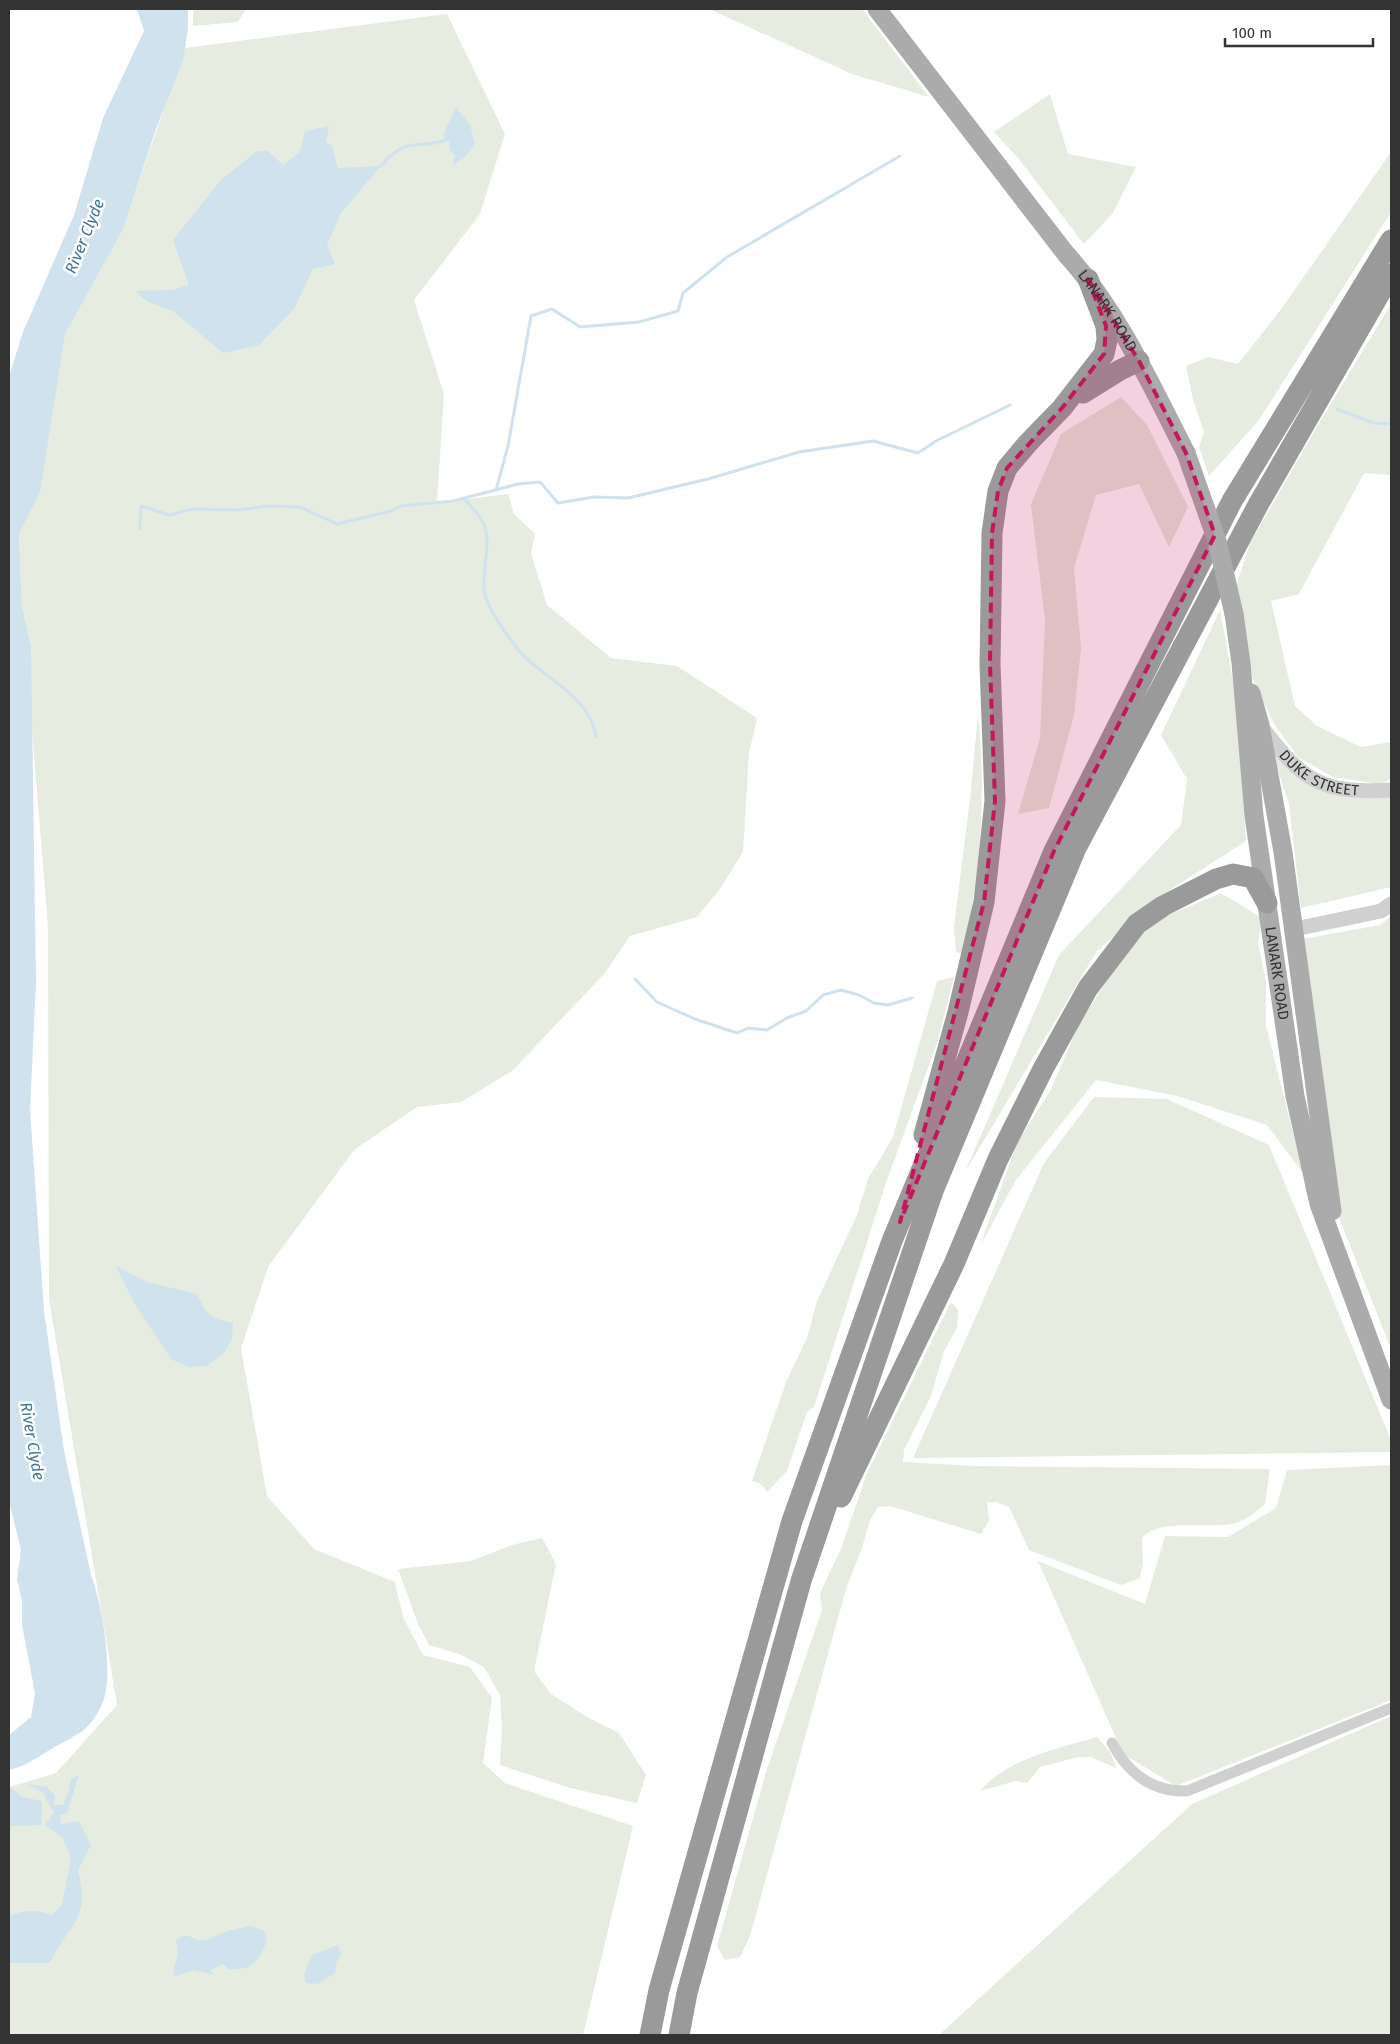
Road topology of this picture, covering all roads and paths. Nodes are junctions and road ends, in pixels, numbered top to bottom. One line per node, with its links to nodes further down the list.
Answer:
1 (877, 9): 4 (main road, LANARK ROAD)
2 (1391, 240): 16 (highway)
3 (1391, 274): 19 (highway)
4 (1088, 279): 5 (main road, LANARK ROAD); 6 (highway)
5 (1139, 361): 6 (highway); 7 (main road, LANARK ROAD, bridge)
6 (1062, 408): 16 (highway)
7 (1242, 663): 8 (main road, LANARK ROAD); 11 (main road, LANARK ROAD)
8 (1260, 725): 9 (main road, LANARK ROAD); 10 (street, DUKE STREET)
9 (1264, 746): 11 (main road); 15 (main road, LANARK ROAD)
10 (1391, 790)
11 (1261, 863): 12 (highway); 14 (main road, LANARK ROAD)
12 (1233, 874): 14 (highway); 19 (highway)
13 (1391, 904): 15 (street)
14 (1269, 911): 15 (main road); 17 (main road, LANARK ROAD)
15 (1295, 929): 17 (main road, LANARK ROAD)
16 (900, 1222): 22 (highway)
17 (1345, 1278): 18 (main road, LANARK ROAD)
18 (1390, 1396)
19 (801, 1580): 23 (highway)
20 (1391, 1708): 21 (street)
21 (1112, 1743)
22 (650, 2035)
23 (679, 2035)

